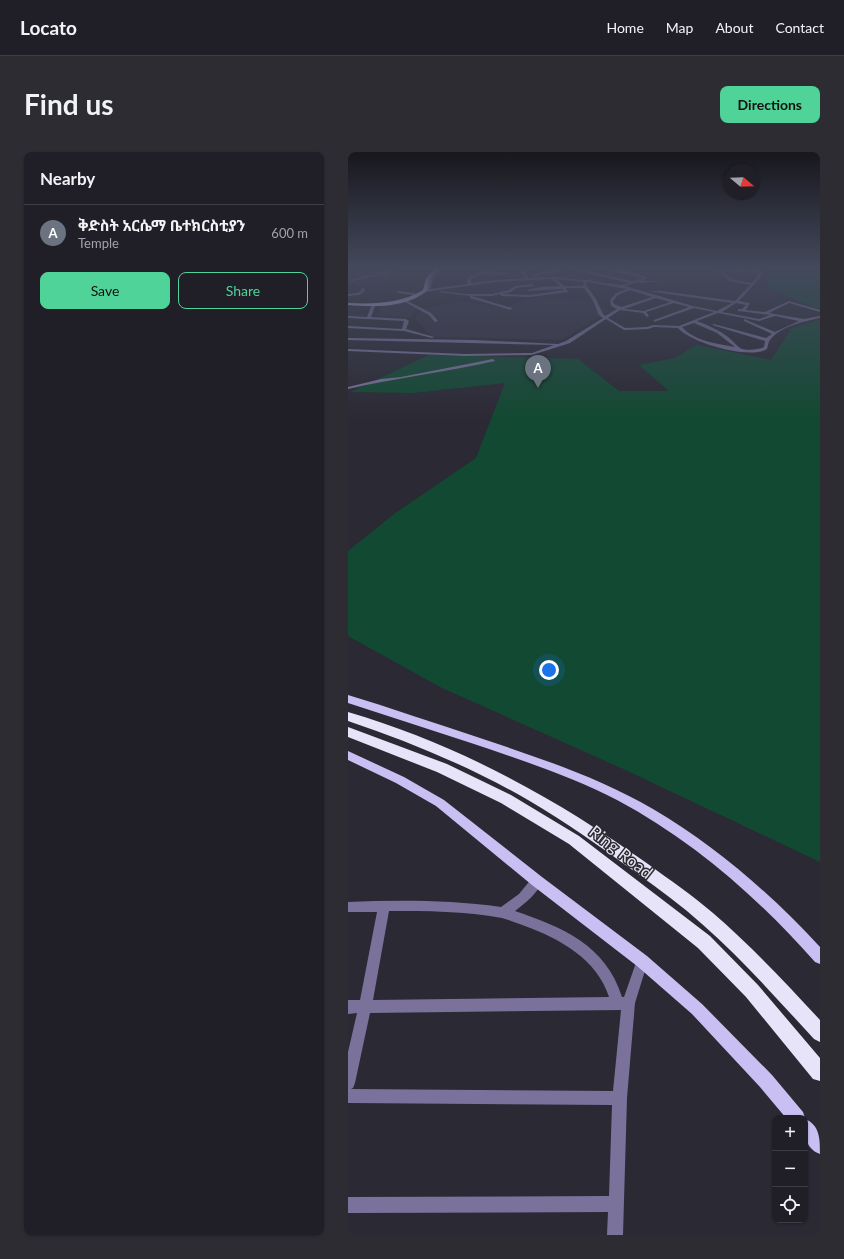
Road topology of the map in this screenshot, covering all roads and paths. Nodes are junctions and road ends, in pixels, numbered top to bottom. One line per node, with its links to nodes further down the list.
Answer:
1 (397, 320): 16 (street)
2 (603, 320): 25 (street)
3 (611, 320): 12 (street)
4 (659, 320): 8 (street)
5 (701, 320): 9 (street)
6 (745, 320): 17 (street)
7 (803, 320): 17 (street)
8 (655, 321): 12 (street)
9 (695, 322): 13 (street); 15 (street)
10 (720, 323): 11 (street)
11 (714, 325): 13 (street); 21 (street)
12 (653, 326): 15 (street)
13 (709, 326): 28 (street)
14 (348, 327): 16 (street)
15 (679, 327): 28 (street)
16 (404, 330): 20 (street)
17 (775, 333): 21 (street)
18 (348, 338): 19 (street)
19 (386, 340): 20 (street); 32 (street)
20 (449, 340): 22 (street); 24 (street)
21 (767, 340): 28 (street)
22 (474, 341): 23 (street); 26 (street)
23 (498, 342): 25 (street); 27 (street)
24 (446, 345)
25 (561, 345): 35 (street)
26 (471, 346)
27 (496, 346)
28 (738, 348)
29 (348, 350): 32 (street)
30 (443, 350): 34 (street)
31 (468, 350): 36 (street)
32 (377, 351): 34 (street)
33 (493, 351): 37 (street)
34 (440, 354): 36 (street)
35 (528, 354): 37 (street); 38 (street)
36 (465, 355): 37 (street)
37 (490, 356)
38 (348, 388)
39 (348, 699): 47 (main road)
40 (348, 716): 52 (highway, Ring Road)
41 (348, 732): 53 (highway, Ring Road)
42 (348, 755): 43 (main road)
43 (537, 881): 46 (street); 48 (main road)
44 (384, 906): 45 (street); 46 (street); 51 (street)
45 (348, 907)
46 (503, 913): 49 (street)
47 (820, 957)
48 (642, 961): 49 (street); 57 (main road)
49 (622, 1002): 51 (street); 56 (street)
50 (348, 1007): 51 (street)
51 (365, 1007): 54 (street)
52 (820, 1034)
53 (820, 1072)
54 (348, 1083)
55 (348, 1096): 56 (street)
56 (620, 1098): 60 (street)
57 (794, 1115)
58 (808, 1132): 59 (main road)
59 (820, 1146)
60 (616, 1204): 61 (street); 62 (street)
61 (348, 1205)
62 (615, 1235)

